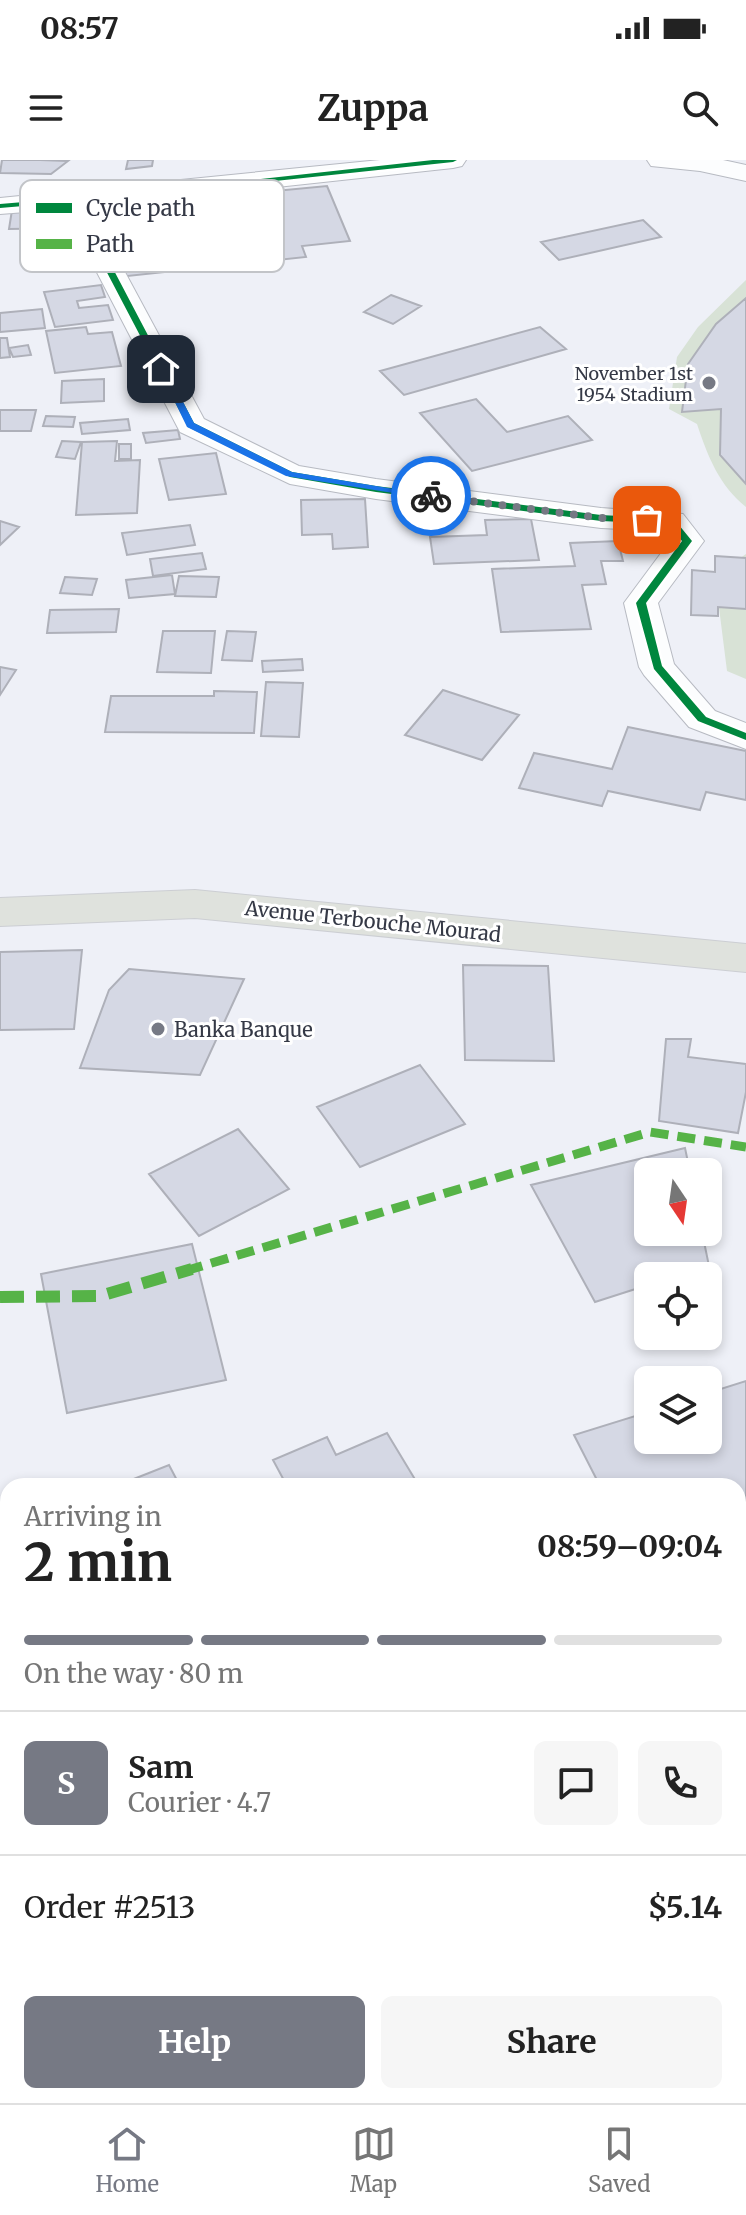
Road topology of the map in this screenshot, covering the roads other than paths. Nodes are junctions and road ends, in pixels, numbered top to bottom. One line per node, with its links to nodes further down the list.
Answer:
1 (453, 160): 4 (street)
2 (660, 160): 3 (street)
3 (746, 173)
4 (263, 180)
5 (20, 204): 6 (street)
6 (0, 206)
7 (111, 272): 8 (street)
8 (746, 737)
9 (0, 912): 10 (main road, Avenue Terbouche Mourad)
10 (746, 958)

